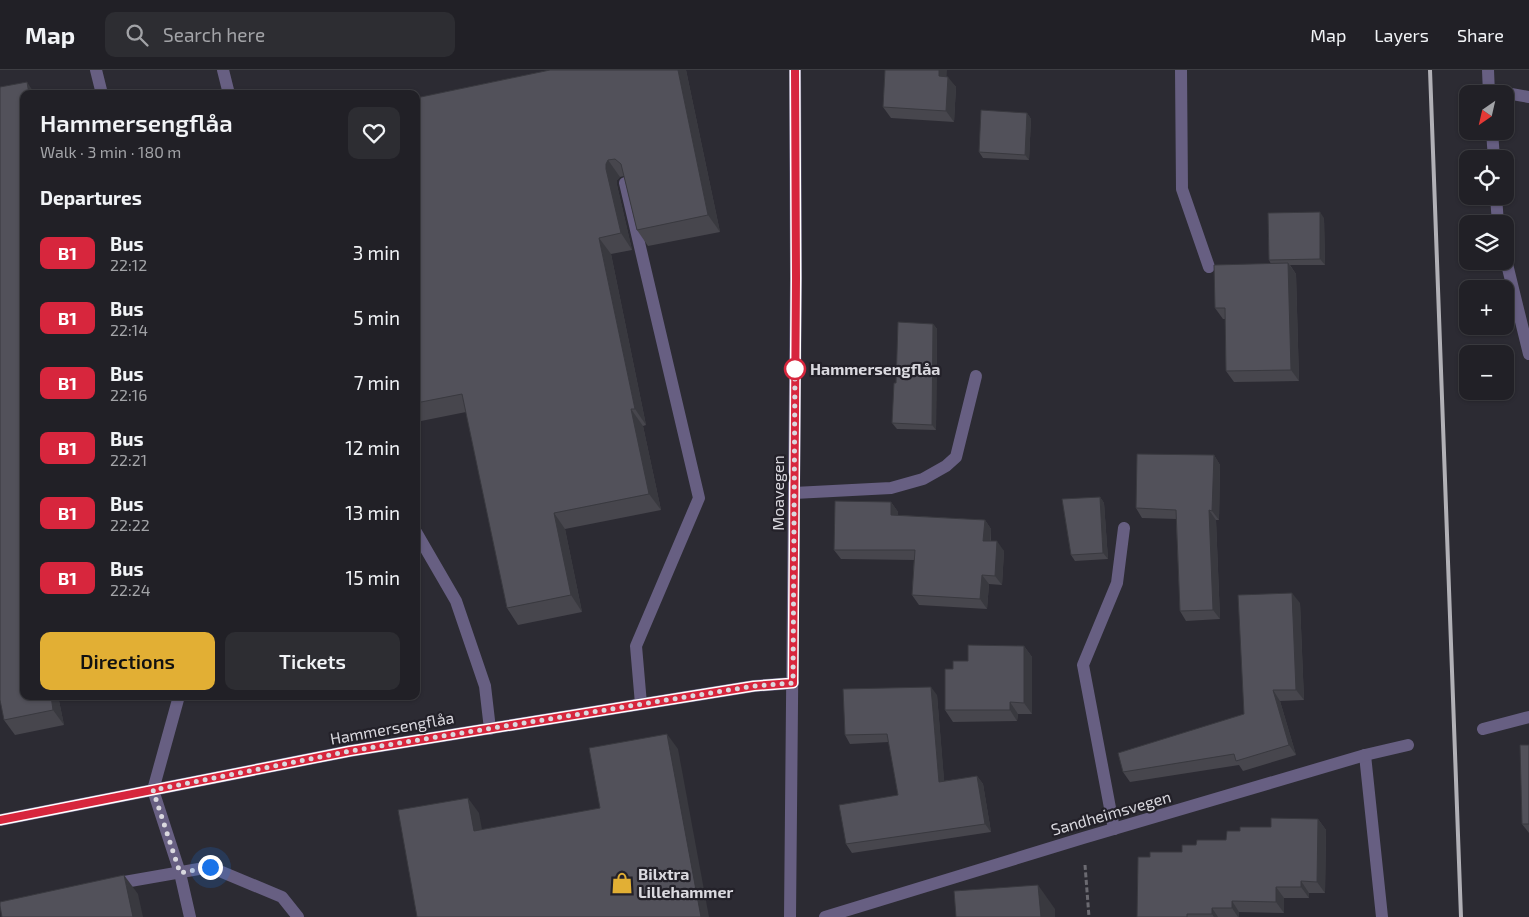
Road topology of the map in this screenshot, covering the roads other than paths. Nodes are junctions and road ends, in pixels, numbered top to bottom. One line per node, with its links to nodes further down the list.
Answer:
1 (96, 70): 7 (street)
2 (223, 70): 8 (street)
3 (795, 70): 16 (street, Moavegen)
4 (1181, 70): 12 (street)
5 (1488, 70): 6 (street)
6 (1489, 85)
7 (101, 90)
8 (228, 90)
9 (1514, 95): 10 (street)
10 (1529, 97)
11 (625, 183): 21 (street)
12 (1209, 267)
13 (1508, 270): 14 (street)
14 (1529, 354)
15 (976, 376): 16 (street)
16 (794, 493): 19 (street, Moavegen)
17 (1124, 528): 29 (street)
18 (420, 539): 23 (street)
19 (793, 683): 21 (street, Hammersengflåa); 34 (street, Moavegen)
20 (178, 700): 27 (street)
21 (642, 704): 23 (street, Hammersengflåa)
22 (1529, 717): 24 (street)
23 (490, 729): 27 (street, Hammersengflåa)
24 (1483, 729)
25 (1408, 745): 26 (street, Sandheimsvegen)
26 (1365, 755): 29 (street, Sandheimsvegen); 36 (street)
27 (153, 790): 28 (street, Hammersengflåa); 30 (street)
28 (0, 820)
29 (1114, 829): 35 (street, Sandheimsvegen)
30 (180, 873): 31 (street); 32 (street); 33 (street)
31 (102, 886)
32 (190, 917)
33 (298, 917)
34 (790, 917)
35 (825, 917)
36 (1382, 917)

